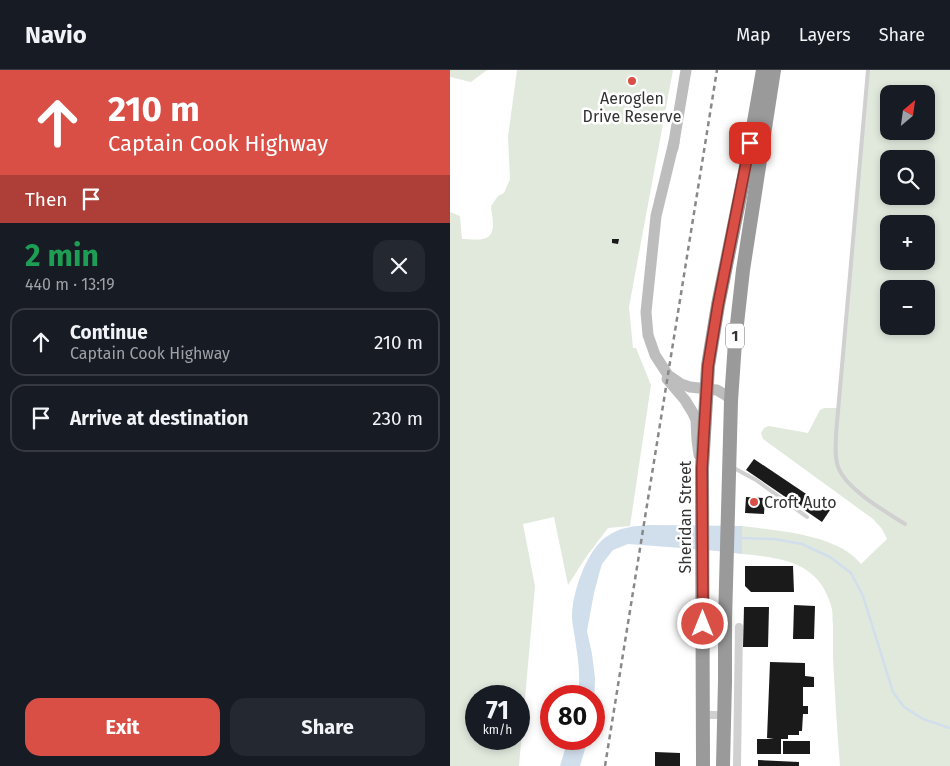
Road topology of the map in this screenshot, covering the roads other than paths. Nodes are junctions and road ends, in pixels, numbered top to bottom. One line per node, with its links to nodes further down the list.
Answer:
1 (686, 70): 5 (street)
2 (763, 70): 6 (highway, 1)
3 (774, 70): 7 (highway, 1)
4 (868, 70): 11 (lane)
5 (662, 368): 6 (street); 9 (street)
6 (707, 388): 7 (street); 9 (highway, Sheridan Street / 1)
7 (731, 401): 8 (highway, 1)
8 (730, 466): 10 (lane); 14 (highway, 1)
9 (702, 468): 13 (highway, Sheridan Street / 1)
10 (807, 517)
11 (905, 524)
12 (739, 627): 14 (street)
13 (703, 715): 14 (street); 15 (highway, Sheridan Street / 1)
14 (731, 715): 16 (highway, 1); 17 (street)
15 (704, 766)
16 (723, 766)
17 (737, 766)

